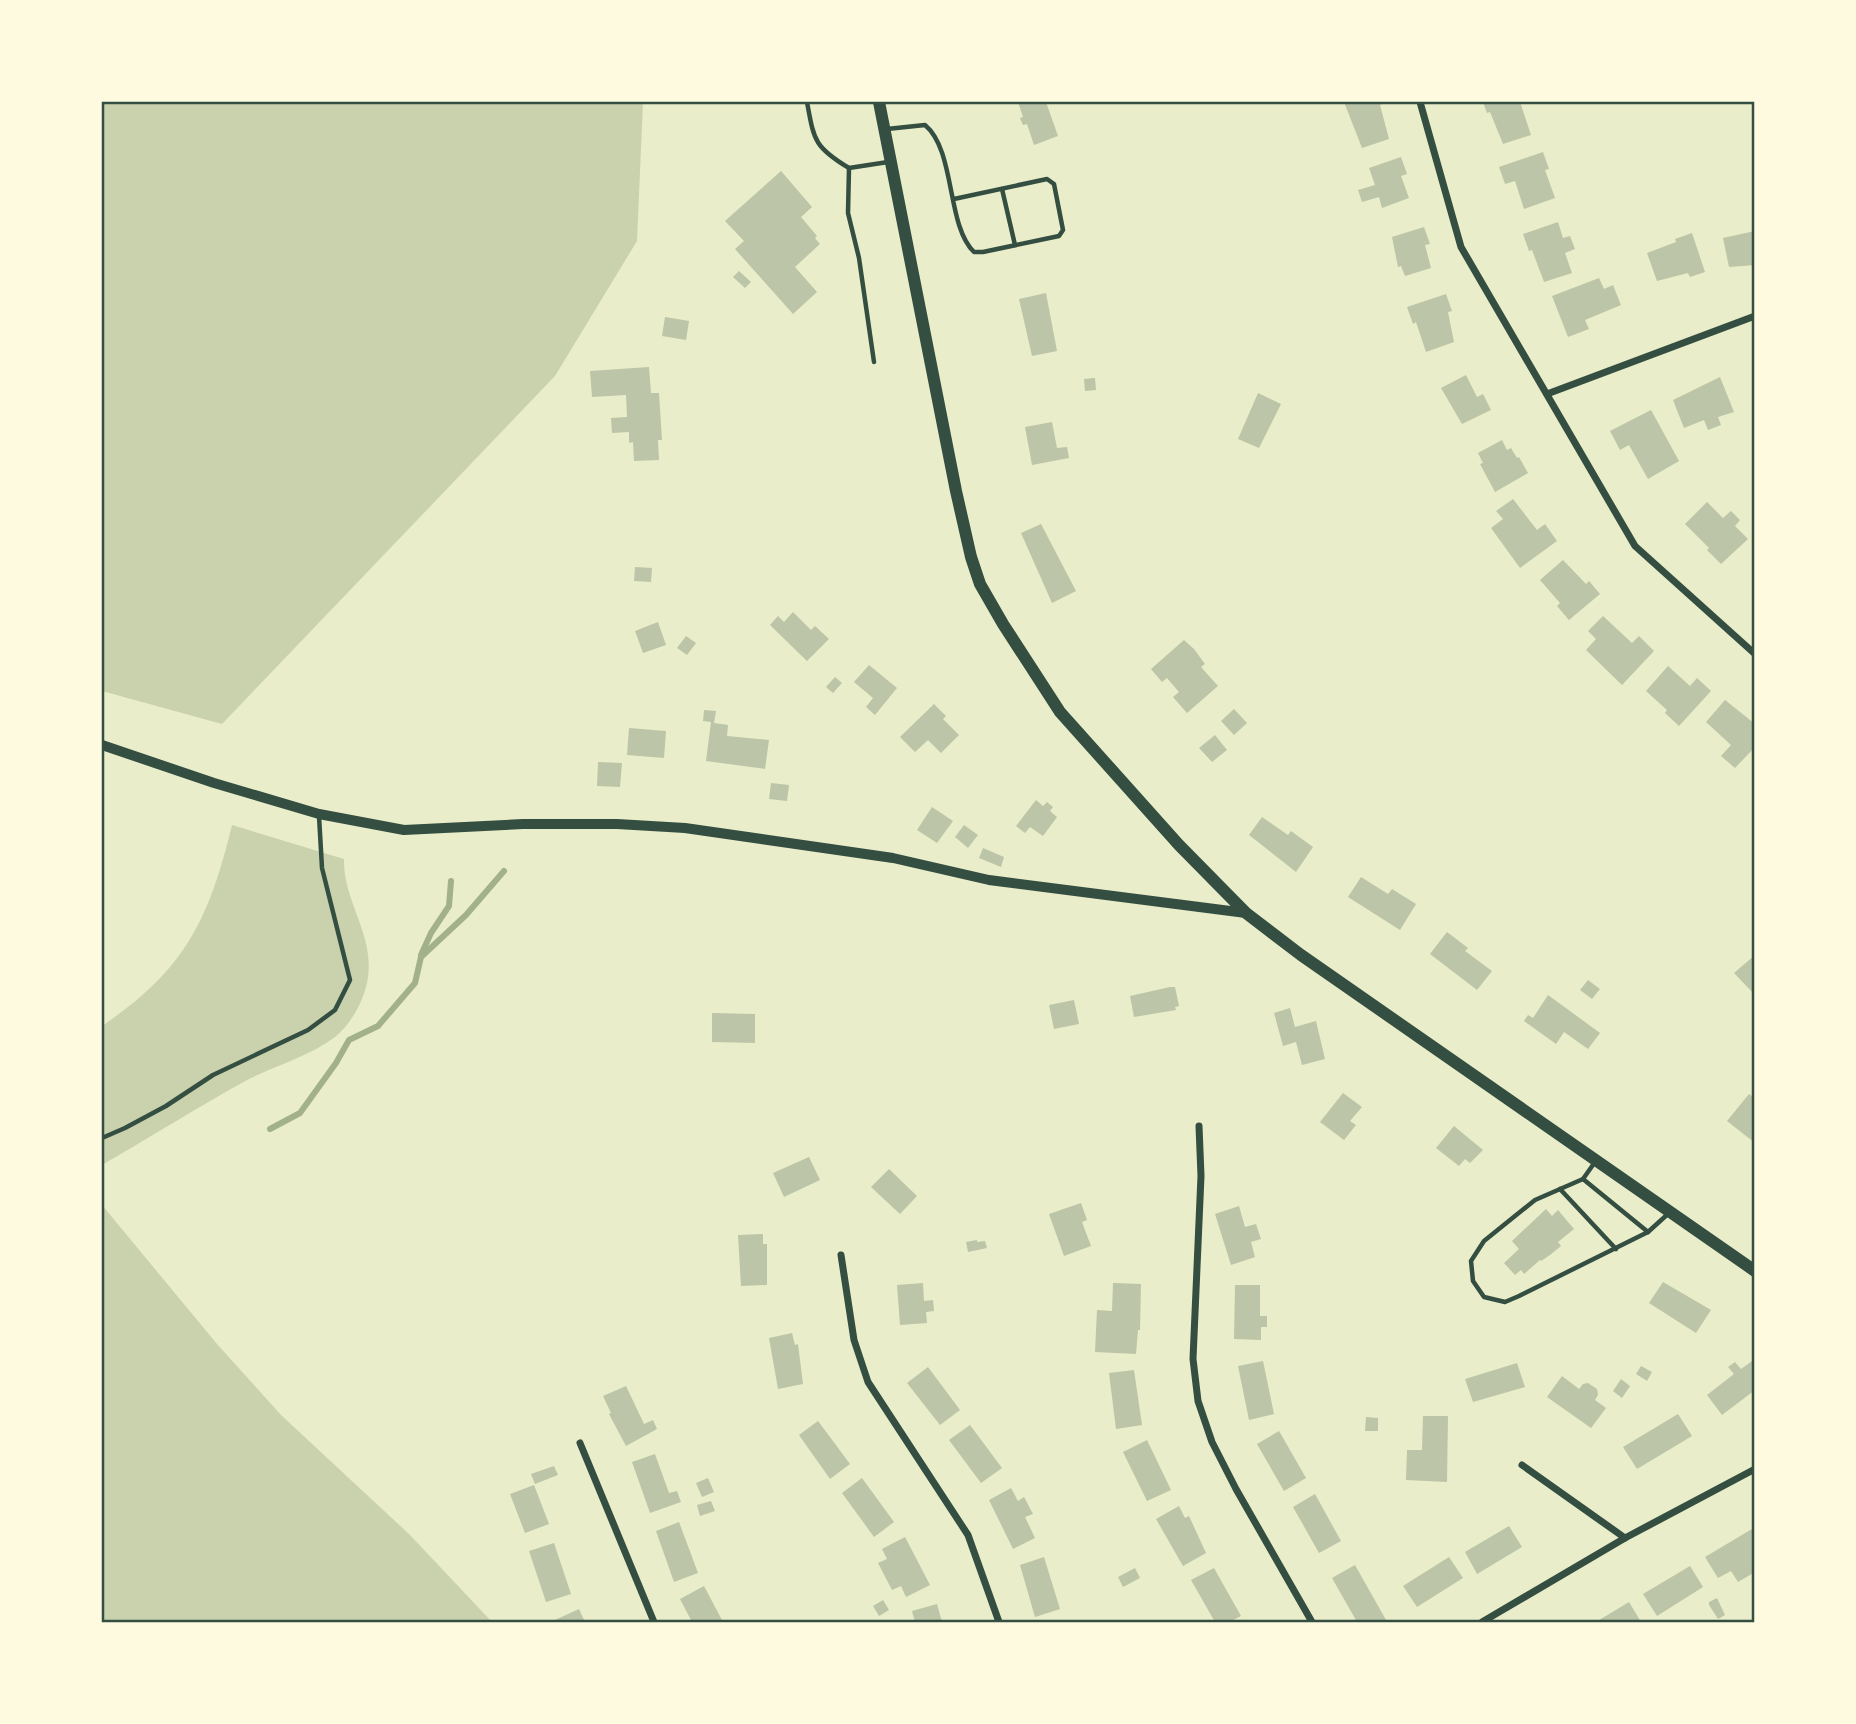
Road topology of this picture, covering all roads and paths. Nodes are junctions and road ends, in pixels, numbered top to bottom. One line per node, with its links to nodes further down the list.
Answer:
1 (807, 102): 6 (lane)
2 (879, 102): 4 (main road)
3 (1420, 102): 12 (street)
4 (885, 129): 5 (main road); 8 (lane)
5 (892, 161): 6 (lane); 16 (main road)
6 (849, 167): 11 (lane)
7 (1002, 189): 8 (lane); 9 (lane); 9 (lane)
8 (954, 199): 9 (lane)
9 (1015, 245)
10 (1755, 316): 12 (street)
11 (874, 362)
12 (1547, 394): 13 (street)
13 (1755, 654)
14 (102, 745): 15 (street)
15 (319, 814): 16 (street); 18 (lane)
16 (1246, 913): 19 (main road)
17 (1199, 1126): 33 (street)
18 (102, 1138)
19 (1595, 1161): 20 (lane); 22 (main road)
20 (1583, 1179): 21 (lane); 23 (lane)
21 (1560, 1189): 24 (lane); 24 (lane)
22 (1670, 1212): 23 (lane); 26 (main road)
23 (1648, 1232): 24 (lane)
24 (1616, 1249)
25 (841, 1255): 32 (street)
26 (1755, 1271)
27 (580, 1443): 31 (street)
28 (1522, 1465): 30 (street)
29 (1755, 1469): 30 (street)
30 (1625, 1538): 34 (street)
31 (654, 1622)
32 (999, 1622)
33 (1312, 1622)
34 (1482, 1622)

